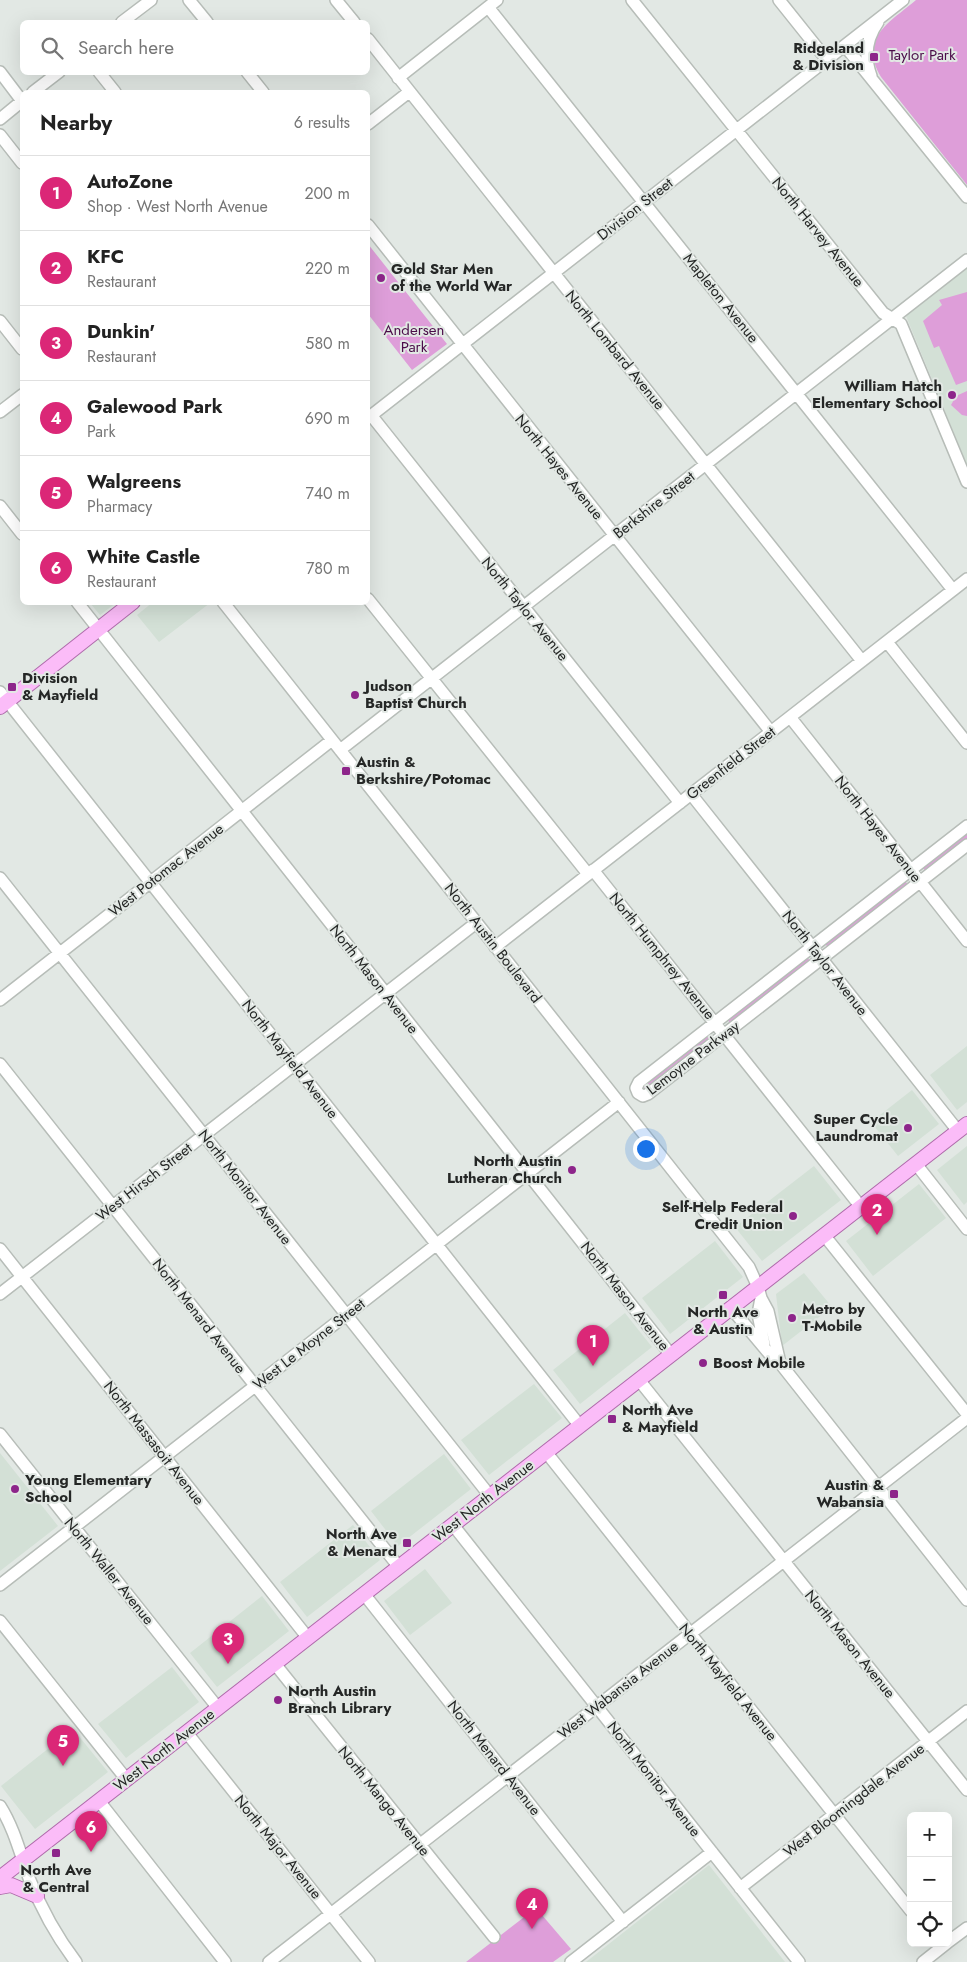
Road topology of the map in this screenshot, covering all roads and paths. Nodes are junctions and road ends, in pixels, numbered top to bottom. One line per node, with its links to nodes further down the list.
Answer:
1 (189, 0): 10 (street)
2 (336, 0): 11 (street)
3 (632, 0): 29 (street, North Harvey Avenue)
4 (779, 0): 14 (street)
5 (901, 1): 8 (street, Division Street)
6 (145, 2): 9 (street)
7 (492, 3): 19 (street); 33 (street, Mapleton Avenue)
8 (882, 17): 13 (street, Division Street); 20 (street)
9 (124, 20)
10 (205, 20)
11 (352, 20)
12 (370, 42): 19 (street, North Lombard Avenue)
13 (846, 46): 14 (street, Division Street); 20 (street)
14 (827, 60): 29 (street, Division Street)
15 (0, 72): 25 (street)
16 (54, 75): 21 (street)
17 (101, 75): 22 (street)
18 (249, 75): 23 (street)
19 (398, 78): 24 (street, North Lombard Avenue)
20 (873, 80): 32 (street)
21 (36, 90)
22 (113, 90)
23 (261, 90)
24 (409, 92): 28 (street); 36 (street, North Lombard Avenue)
25 (20, 98)
26 (20, 103): 27 (street)
27 (0, 118)
28 (370, 122)
29 (736, 130): 33 (street, Division Street); 37 (street, North Harvey Avenue)
30 (0, 135): 31 (street)
31 (20, 160)
32 (967, 197)
33 (645, 202): 36 (street, Division Street); 41 (street, Mapleton Avenue)
34 (370, 228): 39 (street, North Hayes Avenue)
35 (967, 260): 37 (street, Berkshire Street)
36 (553, 274): 39 (street, Division Street); 46 (street, North Lombard Avenue)
37 (892, 319): 41 (street, Berkshire Street); 47 (street, North Harvey Avenue)
38 (0, 321): 40 (street)
39 (462, 344): 44 (street, Division Street); 50 (street, North Hayes Avenue)
40 (20, 346)
41 (797, 393): 46 (street, Berkshire Street); 52 (street, Mapleton Avenue)
42 (20, 397): 43 (street)
43 (0, 412)
44 (370, 415)
45 (370, 417): 57 (street, North Taylor Avenue)
46 (706, 464): 50 (street, Berkshire Street); 60 (street, North Lombard Avenue)
47 (967, 482)
48 (0, 506): 49 (street)
49 (20, 531)
50 (614, 536): 57 (street, Berkshire Street); 64 (street, North Hayes Avenue)
51 (967, 579): 52 (street, Greenfield Street)
52 (953, 590): 59 (street, Greenfield Street)
53 (370, 602): 61 (street, North Humphrey Avenue)
54 (78, 605): 58 (street, North Mason Avenue)
55 (129, 605): 58 (main road)
56 (225, 605): 65 (street, North Austin Boulevard)
57 (523, 608): 61 (street, Berkshire Street); 69 (street, North Taylor Avenue)
58 (98, 630): 62 (main road); 70 (street, North Mason Avenue)
59 (887, 642): 60 (street, Greenfield Street); 66 (street)
60 (862, 661): 63 (street, Greenfield Street)
61 (432, 679): 67 (street, Berkshire Street); 74 (street, North Humphrey Avenue)
62 (2, 700): 76 (street, North Mayfield Avenue)
63 (790, 717): 64 (street, Greenfield Street); 73 (street, North Hayes Avenue)
64 (771, 732): 68 (street, Greenfield Street)
65 (332, 740): 67 (street, North Austin Boulevard); 70 (street, West Potomac Avenue)
66 (967, 742)
67 (340, 750): 78 (street, North Austin Boulevard)
68 (691, 794): 69 (street, Greenfield Street); 81 (street, North Taylor Avenue)
69 (680, 803): 74 (street, Greenfield Street)
70 (241, 811): 76 (street, West Potomac Avenue); 84 (street, North Mason Avenue)
71 (967, 826): 73 (street, Lemoyne Parkway)
72 (967, 845): 77 (street, Lemoyne Parkway)
73 (911, 870): 77 (street, North Hayes Avenue); 81 (street, Lemoyne Parkway)
74 (591, 872): 80 (street, Greenfield Street); 86 (street, North Humphrey Avenue)
75 (0, 878): 82 (street, North Monitor Avenue)
76 (150, 882): 82 (street, West Potomac Avenue); 89 (street, North Mayfield Avenue)
77 (920, 882): 79 (street, North Hayes Avenue); 83 (street, Lemoyne Parkway)
78 (476, 923): 80 (street, North Austin Boulevard); 84 (street, West Hirsch Street)
79 (967, 941)
80 (496, 947): 90 (street, North Austin Boulevard)
81 (812, 947): 83 (street, North Taylor Avenue); 86 (street, Lemoyne Parkway)
82 (60, 953): 85 (street, West Potomac Avenue); 92 (street, North Monitor Avenue)
83 (822, 959): 87 (street, Lemoyne Parkway); 91 (street, North Taylor Avenue)
84 (386, 993): 89 (street, West Hirsch Street); 94 (street, North Mason Avenue)
85 (0, 1000)
86 (715, 1024): 87 (street, North Humphrey Avenue); 87 (street, Lemoyne Parkway)
87 (724, 1035): 96 (street, North Humphrey Avenue)
88 (0, 1064): 95 (street, North Menard Avenue)
89 (294, 1064): 92 (street, West Hirsch Street); 99 (street, North Mayfield Avenue)
90 (619, 1102): 94 (street, West Le Moyne Street); 102 (street, North Austin Boulevard)
91 (963, 1127): 93 (main road, West North Avenue)
92 (204, 1135): 95 (street, West Hirsch Street); 105 (street, North Monitor Avenue)
93 (916, 1164): 96 (main road, West North Avenue); 97 (street)
94 (528, 1173): 99 (street, West Le Moyne Street); 107 (street, North Mason Avenue)
95 (112, 1206): 101 (street, West Hirsch Street); 110 (street, North Menard Avenue)
96 (861, 1207): 98 (main road, West North Avenue)
97 (967, 1229)
98 (824, 1235): 102 (main road, West North Avenue); 111 (street)
99 (438, 1244): 105 (street, West Le Moyne Street); 112 (street, North Mayfield Avenue)
100 (0, 1249): 101 (street, North Massasoit Avenue)
101 (22, 1277): 103 (street, West Hirsch Street); 115 (street, North Massasoit Avenue)
102 (759, 1293): 104 (main road, West North Avenue); 106 (street); 108 (street, North Austin Boulevard)
103 (0, 1294)
104 (731, 1308): 106 (street); 107 (main road, West North Avenue)
105 (347, 1314): 110 (street, West Le Moyne Street); 117 (street, North Monitor Avenue)
106 (765, 1348): 108 (street)
107 (671, 1355): 109 (main road, West North Avenue)
108 (780, 1363): 116 (street)
109 (639, 1380): 112 (main road, West North Avenue); 120 (street, North Mason Avenue)
110 (255, 1386): 115 (street, West Le Moyne Street); 121 (street, North Menard Avenue)
111 (967, 1416): 116 (street, West Wabansia Avenue)
112 (580, 1426): 114 (main road, West North Avenue)
113 (0, 1434): 119 (street, North Waller Avenue)
114 (546, 1452): 117 (main road, West North Avenue); 126 (street, North Mayfield Avenue)
115 (165, 1456): 119 (street, West Le Moyne Street); 127 (street, North Massasoit Avenue)
116 (878, 1487): 120 (street, West Wabansia Avenue); 124 (street)
117 (490, 1496): 118 (main road, West North Avenue)
118 (452, 1525): 121 (main road, West North Avenue); 129 (street, North Monitor Avenue)
119 (74, 1527): 122 (street, West Le Moyne Street); 130 (street, North Waller Avenue)
120 (784, 1561): 126 (street, West Wabansia Avenue); 133 (street, North Mason Avenue)
121 (399, 1567): 123 (main road, West North Avenue)
122 (0, 1585)
123 (364, 1594): 127 (main road, West North Avenue); 134 (street, North Menard Avenue)
124 (967, 1600)
125 (0, 1620): 135 (street)
126 (690, 1634): 129 (street, West Wabansia Avenue); 139 (street, North Mayfield Avenue)
127 (308, 1638): 128 (main road, West North Avenue)
128 (275, 1664): 130 (main road, West North Avenue); 140 (street, North Mango Avenue)
129 (596, 1707): 134 (street, West Wabansia Avenue); 141 (street, North Monitor Avenue)
130 (218, 1708): 132 (main road, West North Avenue)
131 (967, 1711): 133 (street, West Bloomingdale Avenue)
132 (186, 1733): 135 (main road, West North Avenue); 148 (street, North Major Avenue)
133 (928, 1742): 136 (street, North Mason Avenue); 139 (street, West Bloomingdale Avenue)
134 (508, 1776): 140 (street, West Wabansia Avenue); 149 (street, North Menard Avenue)
135 (126, 1780): 137 (main road, West North Avenue)
136 (967, 1790)
137 (99, 1801): 142 (main road, West North Avenue); 155 (street)
138 (0, 1806): 142 (street)
139 (834, 1815): 145 (street, West Bloomingdale Avenue); 147 (street, North Mayfield Avenue)
140 (419, 1845): 148 (street, West Wabansia Avenue); 151 (street, North Mango Avenue)
141 (712, 1852): 145 (street, North Monitor Avenue); 149 (street)
142 (23, 1860): 143 (main road, West North Avenue); 146 (street)
143 (0, 1878)
144 (0, 1887): 146 (main road)
145 (740, 1888): 159 (street, North Monitor Avenue)
146 (37, 1896): 154 (street)
147 (907, 1906)
148 (331, 1914): 156 (street, West Wabansia Avenue); 157 (street, North Major Avenue)
149 (623, 1922): 158 (street)
150 (967, 1928): 152 (street)
151 (494, 1937)
152 (952, 1938)
153 (940, 1947): 160 (street)
154 (76, 1962)
155 (225, 1962)
156 (269, 1962)
157 (369, 1962)
158 (571, 1962)
159 (799, 1962)
160 (923, 1962)

